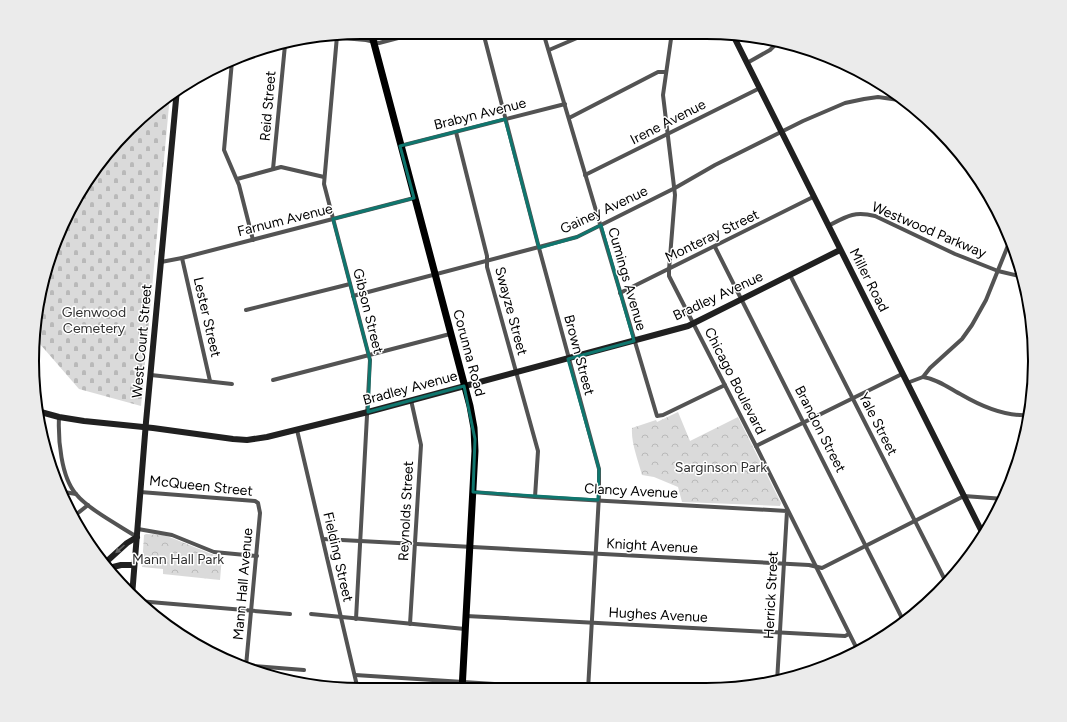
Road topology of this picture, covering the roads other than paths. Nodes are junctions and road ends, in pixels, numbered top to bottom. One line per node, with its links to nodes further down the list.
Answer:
1 (357, 39): 8 (street)
2 (394, 39): 8 (street)
3 (485, 39): 21 (street, Brown Street)
4 (545, 39): 12 (street, Cumings Avenue)
5 (575, 39): 12 (street)
6 (671, 39): 15 (street, Chicago Boulevard)
7 (337, 40): 28 (street, Gibson Street)
8 (373, 41): 25 (main road, Corunna Road)
9 (736, 41): 13 (street, Miller Road)
10 (774, 46): 13 (street)
11 (285, 48): 26 (street, Reid Street)
12 (549, 50): 19 (street, Cumings Avenue)
13 (747, 63): 16 (street, Miller Road)
14 (231, 67): 29 (street)
15 (666, 72): 20 (street); 24 (street, Chicago Boulevard)
16 (760, 88): 22 (street, Miller Road); 24 (street, Irene Avenue)
17 (176, 97): 42 (street, West Court Street)
18 (893, 99): 22 (street, Gainey Avenue)
19 (565, 104): 20 (street, Cumings Avenue); 21 (street, Brabyn Avenue)
20 (569, 118): 27 (street, Cumings Avenue)
21 (505, 119): 23 (street, Brabyn Avenue); 38 (street, Brown Street)
22 (782, 131): 30 (street, Gainey Avenue); 31 (street, Miller Road)
23 (456, 132): 25 (street, Brabyn Avenue); 43 (street, Swayze Street)
24 (669, 134): 27 (street, Irene Avenue); 30 (street, Chicago Boulevard)
25 (400, 146): 32 (main road, Corunna Road)
26 (274, 169): 28 (street); 29 (street)
27 (585, 175): 34 (street, Cumings Avenue)
28 (324, 177): 33 (street, Gibson Street)
29 (237, 179): 36 (street)
30 (675, 188): 34 (street, Gainey Avenue); 44 (street, Chicago Boulevard)
31 (813, 197): 35 (street, Miller Road); 37 (street, Monteray Street)
32 (414, 198): 33 (street, Farnum Avenue); 46 (main road, Corunna Road)
33 (333, 219): 36 (street, Farnum Avenue); 49 (street, Gibson Street)
34 (601, 225): 38 (street, Gainey Avenue); 50 (street, Cumings Avenue)
35 (828, 226): 40 (street, Miller Road); 45 (street, Westwood Parkway)
36 (252, 240): 41 (street, Farnum Avenue)
37 (715, 247): 44 (street, Monteray Street); 52 (street, Brandon Street)
38 (539, 248): 43 (street, Gainey Avenue); 58 (street, Brown Street)
39 (1007, 248): 45 (street)
40 (840, 250): 47 (street, Bradley Avenue); 61 (street, Miller Road)
41 (182, 258): 42 (street, Farnum Avenue); 64 (street, Lester Street)
42 (161, 262): 60 (street, West Court Street)
43 (487, 262): 46 (street, Gainey Avenue); 59 (street, Swayze Street)
44 (669, 270): 50 (street, Monteray Street); 54 (street, Chicago Boulevard)
45 (998, 271): 48 (street, Westwood Parkway); 62 (street)
46 (434, 274): 51 (street, Gainey Avenue); 55 (main road, Corunna Road)
47 (790, 274): 52 (street, Bradley Avenue); 69 (street, Yale Street)
48 (1016, 275)
49 (350, 284): 51 (street, Gibson Street); 53 (street)
50 (620, 293): 56 (street, Cumings Avenue)
51 (353, 296): 57 (street, Gibson Street)
52 (742, 299): 54 (street, Bradley Avenue); 75 (street, Brandon Street)
53 (246, 310)
54 (694, 323): 56 (street, Bradley Avenue); 67 (street, Chicago Boulevard)
55 (450, 334): 57 (street); 68 (main road, Corunna Road)
56 (634, 341): 58 (street, Bradley Avenue); 67 (street, Cumings Avenue)
57 (369, 355): 63 (street); 71 (street, Gibson Street)
58 (568, 359): 59 (street, Bradley Avenue); 86 (street, Brown Street)
59 (516, 373): 68 (street, Bradley Avenue); 84 (street, Swayze Street)
60 (151, 374): 64 (street); 76 (street, West Court Street)
61 (902, 374): 65 (street, Miller Road); 69 (street)
62 (923, 377): 65 (street); 73 (street)
63 (273, 380)
64 (210, 381): 66 (street)
65 (907, 383): 83 (street, Miller Road)
66 (232, 384)
67 (725, 384): 78 (street, Chicago Boulevard)
68 (464, 386): 70 (street, Bradley Avenue); 80 (main road, Corunna Road)
69 (853, 398): 75 (street); 91 (street, Yale Street)
70 (411, 400): 71 (street, Bradley Avenue); 97 (street, Reynolds Street)
71 (368, 412): 77 (street, Bradley Avenue); 96 (street, Gibson Street)
72 (43, 413): 74 (street, Bradley Avenue)
73 (1023, 415)
74 (59, 417): 76 (street, Bradley Avenue); 82 (street)
75 (804, 422): 78 (street); 98 (street, Brandon Street)
76 (146, 427): 77 (street, Bradley Avenue); 79 (street, West Court Street)
77 (297, 430): 95 (street, Fielding Street)
78 (756, 446): 89 (street, Chicago Boulevard)
79 (140, 492): 87 (street, McQueen Street); 93 (street, West Court Street)
80 (473, 492): 84 (street, Clancy Avenue); 99 (main road, Corunna Road)
81 (68, 493): 82 (street)
82 (76, 494): 88 (street)
83 (964, 496): 85 (street); 91 (street, Knight Avenue); 92 (street, Miller Road)
84 (535, 497): 86 (street, Clancy Avenue)
85 (997, 498)
86 (598, 500): 89 (street, Clancy Avenue); 100 (street, Brown Street)
87 (258, 503): 101 (street, Mann Hall Avenue)
88 (88, 505): 90 (street); 94 (street)
89 (787, 510): 103 (street, Herrick Street); 106 (street, Chicago Boulevard)
90 (77, 513)
91 (915, 522): 98 (street, Knight Avenue); 107 (street, Yale Street)
92 (981, 529)
93 (138, 530): 94 (street, West Court Street); 101 (street)
94 (137, 537): 102 (street, one-way to 102); 104 (street, West Court Street)
95 (322, 539): 96 (street, Knight Avenue); 115 (street, Fielding Street)
96 (360, 541): 97 (street, Knight Avenue); 116 (street, Gibson Street)
97 (415, 544): 99 (street, Knight Avenue); 118 (street, Reynolds Street)
98 (866, 546): 106 (street, Knight Avenue); 114 (street, Brandon Street)
99 (470, 547): 100 (street, Knight Avenue); 113 (main road, Corunna Road)
100 (596, 554): 103 (street, Knight Avenue); 117 (street, Brown Street)
101 (256, 556): 110 (street, Mann Hall Avenue)
102 (108, 560)
103 (784, 564): 106 (street, Knight Avenue); 120 (street, Herrick Street)
104 (134, 565): 105 (street); 108 (street, West Court Street)
105 (114, 567)
106 (815, 567): 121 (street, Chicago Boulevard)
107 (944, 578)
108 (132, 588)
109 (148, 602): 110 (street)
110 (251, 610): 111 (street); 123 (street, Mann Hall Avenue)
111 (290, 614)
112 (311, 614): 115 (street)
113 (466, 616): 117 (street, Hughes Avenue); 119 (main road, Corunna Road)
114 (901, 617)
115 (341, 618): 116 (street); 126 (street, Fielding Street)
116 (356, 619): 118 (street)
117 (592, 622): 120 (street, Hughes Avenue); 131 (street, Brown Street)
118 (410, 624): 119 (street)
119 (465, 629): 130 (main road, Corunna Road)
120 (780, 632): 121 (street, Hughes Avenue); 127 (street, Herrick Street)
121 (849, 634): 122 (street, Chicago Boulevard)
122 (855, 646)
123 (246, 661)
124 (261, 667): 125 (street)
125 (304, 670)
126 (355, 675): 128 (street, Fielding Street); 129 (street)
127 (777, 675)
128 (357, 683)
129 (433, 683)
130 (462, 683)
131 (587, 683)

